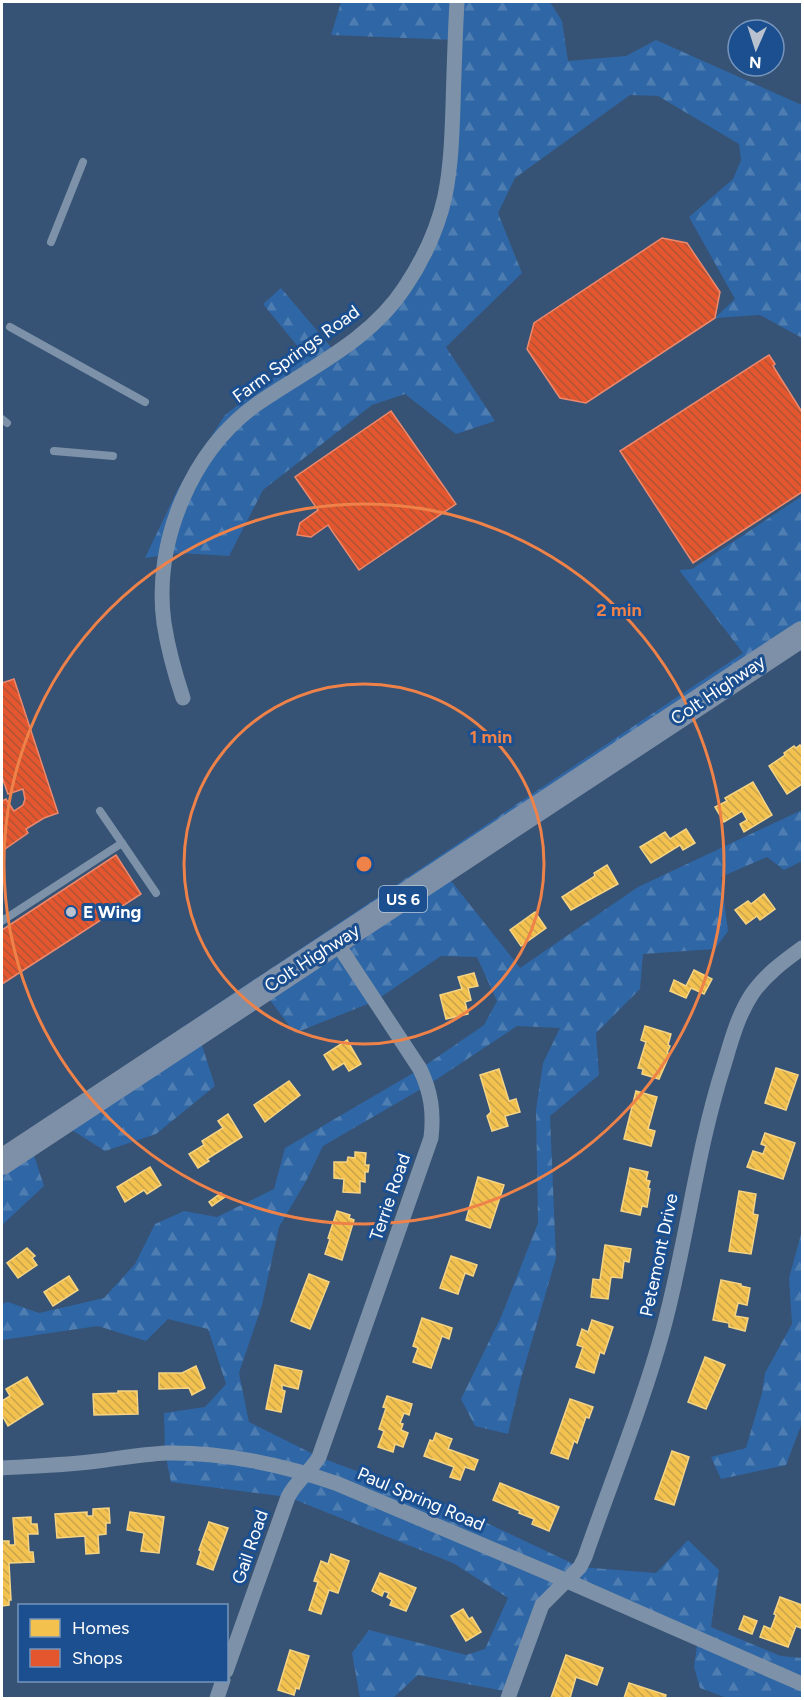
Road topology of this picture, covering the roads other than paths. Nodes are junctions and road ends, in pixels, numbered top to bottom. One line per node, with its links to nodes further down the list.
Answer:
1 (457, 2): 9 (street, Farm Springs Road)
2 (83, 162): 3 (lane)
3 (51, 242)
4 (10, 327): 5 (lane)
5 (145, 402)
6 (54, 451): 7 (lane)
7 (113, 456)
8 (802, 634): 14 (highway, Colt Highway / US 6)
9 (183, 698)
10 (100, 811): 11 (lane)
11 (122, 843): 12 (lane); 13 (lane)
12 (156, 893)
13 (2, 921)
14 (337, 943): 16 (highway, Colt Highway / US 6); 18 (street, Terrie Road)
15 (802, 948): 19 (street, Petemont Drive)
16 (2, 1162)
17 (2, 1468): 18 (street, Paul Spring Road)
18 (305, 1474): 19 (street, Paul Spring Road); 20 (street, Gail Road)
19 (565, 1580): 22 (street, Paul Spring Road); 24 (street, Petemont Drive)
20 (228, 1665)
21 (222, 1682): 23 (street)
22 (802, 1684)
23 (217, 1698)
24 (508, 1698)

